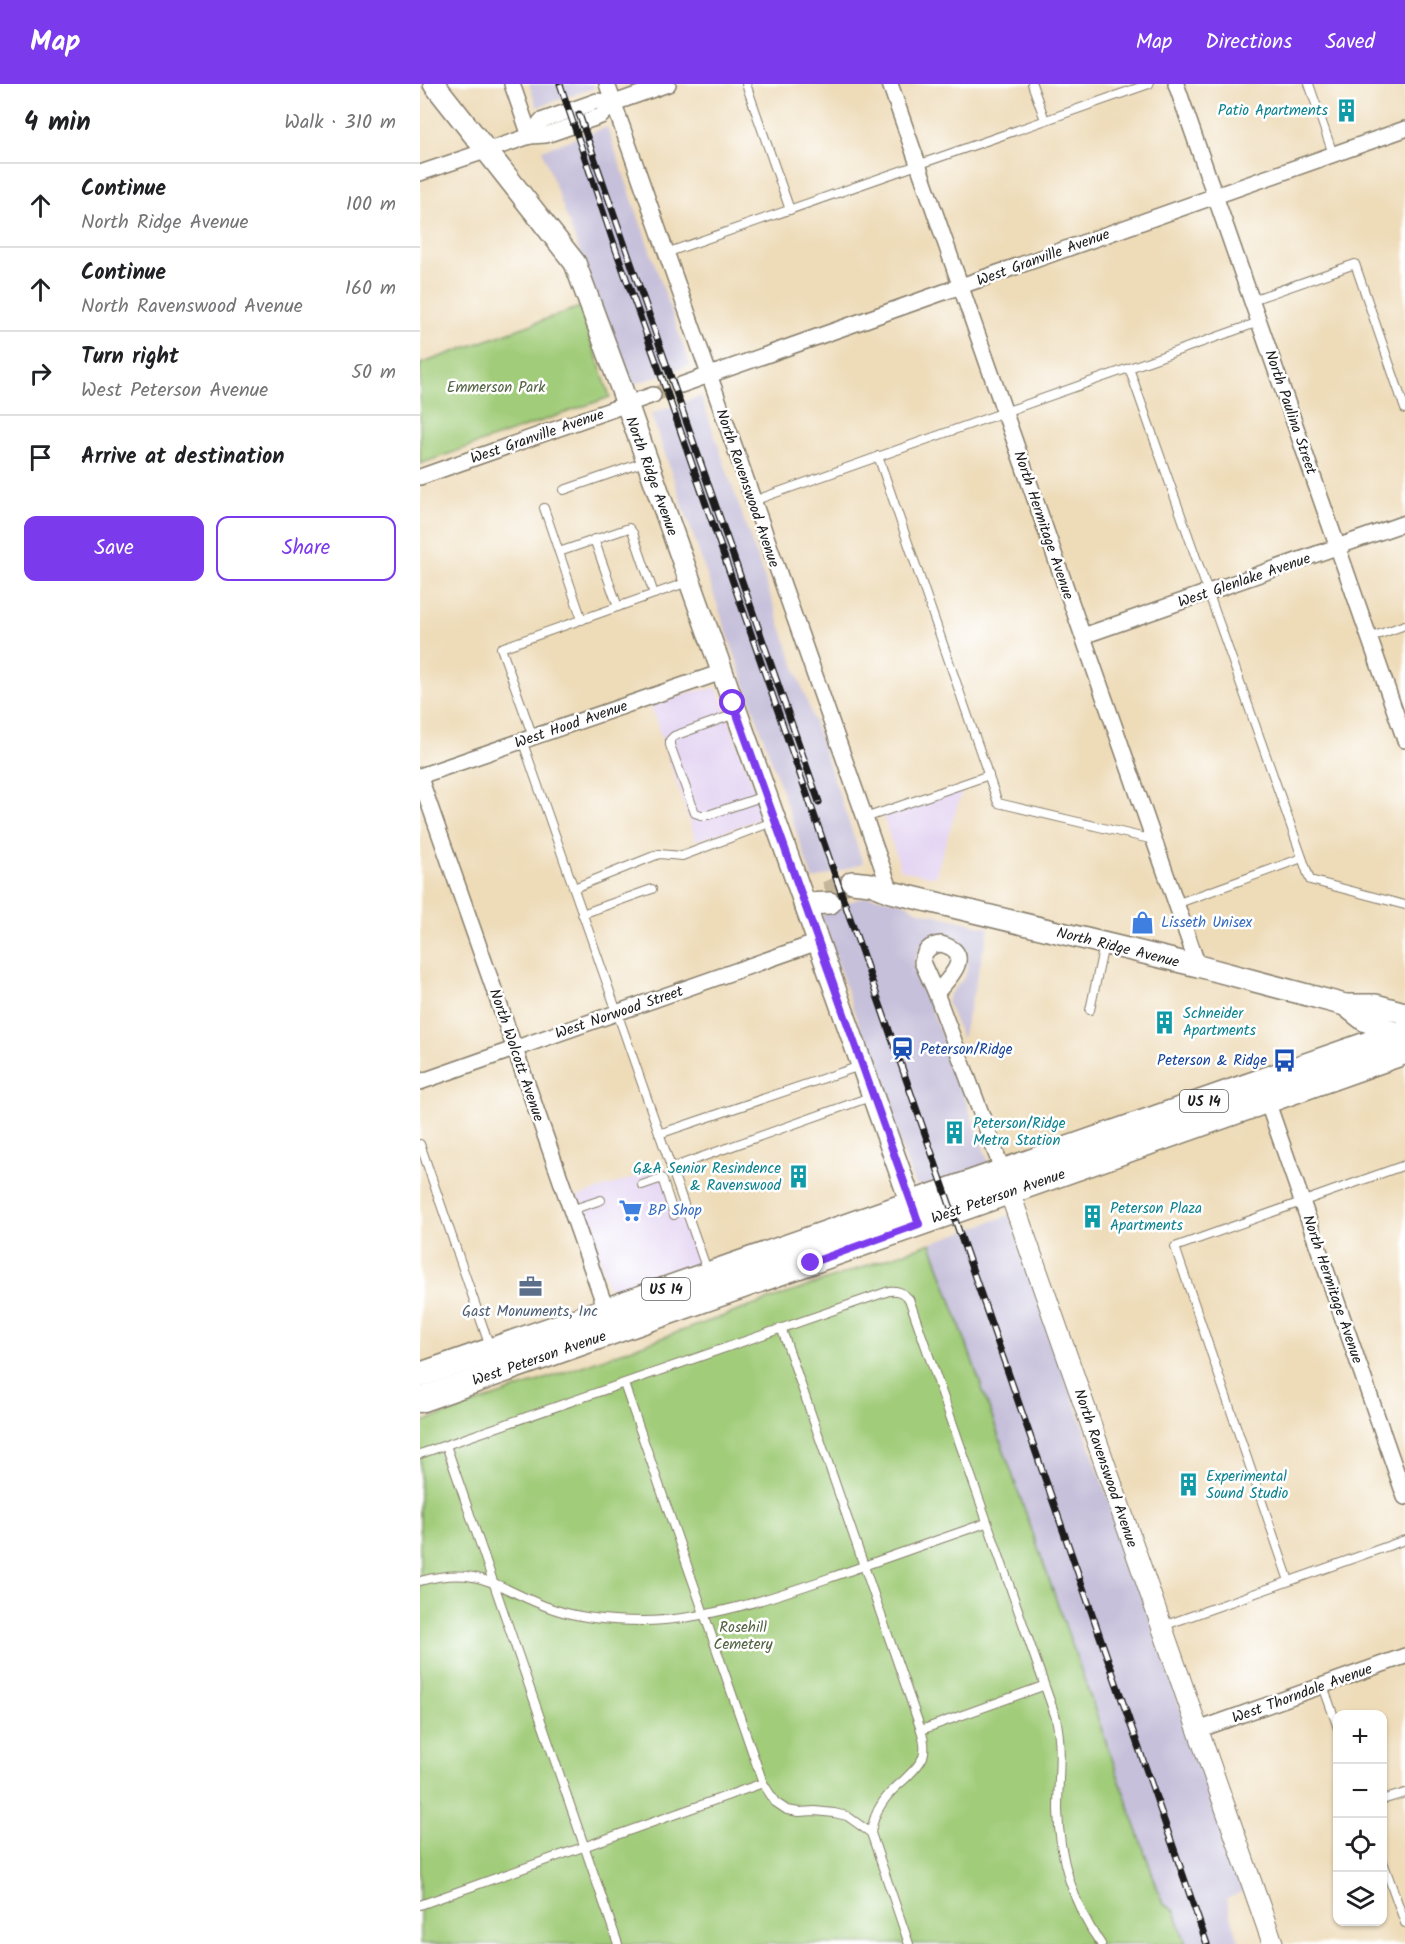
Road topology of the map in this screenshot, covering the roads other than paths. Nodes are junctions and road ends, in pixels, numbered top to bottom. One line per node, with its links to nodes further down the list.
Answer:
1 (434, 84): 15 (main road, North Ridge Avenue)
2 (512, 84): 14 (street)
3 (607, 84): 11 (street, North Ravenswood Avenue)
4 (668, 84): 11 (street)
5 (746, 84): 20 (lane)
6 (890, 84): 17 (street, North Hermitage Avenue)
7 (1032, 84): 12 (lane)
8 (1149, 84): 12 (lane)
9 (1176, 84): 19 (street, North Paulina Street)
10 (1309, 84): 16 (lane)
11 (614, 103): 14 (street); 21 (street, North Ravenswood Avenue)
12 (1045, 120): 17 (lane)
13 (1404, 132): 16 (street, West Granville Avenue)
14 (530, 136): 15 (street)
15 (485, 151): 18 (street); 29 (main road, North Ridge Avenue)
16 (1333, 154): 19 (street, West Granville Avenue)
17 (918, 165): 20 (lane); 22 (street, North Hermitage Avenue)
18 (420, 173)
19 (1215, 196): 22 (street, West Granville Avenue); 23 (street, North Paulina Street)
20 (790, 210): 21 (lane)
21 (666, 253): 26 (street, North Ravenswood Avenue)
22 (960, 286): 26 (street, West Granville Avenue); 31 (street, North Hermitage Avenue)
23 (1252, 300): 24 (street, North Paulina Street); 30 (lane)
24 (1259, 322): 25 (lane); 40 (street, North Paulina Street)
25 (1130, 368): 31 (lane); 43 (lane)
26 (709, 375): 27 (street, West Granville Avenue); 36 (street, North Ravenswood Avenue)
27 (681, 385)
28 (653, 395): 29 (street, West Granville Avenue)
29 (627, 404): 33 (main road, North Ridge Avenue); 34 (street, West Granville Avenue)
30 (1405, 409)
31 (1004, 412): 32 (lane); 48 (street, North Hermitage Avenue)
32 (878, 456): 36 (lane); 55 (lane)
33 (647, 461): 35 (lane); 42 (main road, North Ridge Avenue)
34 (420, 477)
35 (564, 490)
36 (753, 501): 58 (street, North Ravenswood Avenue)
37 (544, 508): 41 (lane)
38 (1405, 523): 40 (street, West Glenlake Avenue)
39 (594, 539): 41 (lane); 44 (lane); 45 (lane)
40 (1338, 547): 43 (street, West Glenlake Avenue); 49 (street, North Paulina Street)
41 (559, 552): 46 (lane)
42 (690, 581): 44 (lane); 50 (main road, North Ridge Avenue)
43 (1208, 592): 48 (street, West Glenlake Avenue); 61 (lane)
44 (654, 594): 45 (lane)
45 (618, 607): 46 (lane)
46 (582, 620): 53 (lane)
47 (1405, 625): 49 (lane)
48 (1083, 636): 60 (street, North Hermitage Avenue)
49 (1369, 638): 52 (street, North Paulina Street)
50 (722, 672): 51 (main road, North Ridge Avenue); 53 (street, West Hood Avenue)
51 (737, 714): 57 (main road, North Ridge Avenue); 57 (lane)
52 (1402, 720): 54 (street, North Paulina Street)
53 (528, 738): 56 (street, West Hood Avenue); 62 (lane)
54 (1405, 740)
55 (988, 775): 58 (lane); 60 (lane)
56 (420, 777): 78 (street, North Wolcott Avenue)
57 (766, 795): 59 (main road, North Ridge Avenue)
58 (865, 818): 65 (street, North Ravenswood Avenue)
59 (775, 821): 62 (lane); 67 (main road, North Ridge Avenue)
60 (1154, 840): 68 (street, North Hermitage Avenue)
61 (1302, 858): 68 (lane); 69 (lane)
62 (574, 888): 70 (lane)
63 (854, 888): 65 (main road, North Ridge Avenue)
64 (652, 889): 70 (lane)
65 (891, 891): 72 (main road, North Ridge Avenue)
66 (828, 897): 67 (main road)
67 (804, 904): 71 (main road)
68 (1176, 904): 73 (street, North Hermitage Avenue)
69 (1405, 905)
70 (582, 914): 76 (lane)
71 (818, 942): 76 (street, West Norwood Street); 79 (main road)
72 (1104, 943): 73 (main road, North Ridge Avenue); 75 (lane)
73 (1198, 966): 77 (main road, North Ridge Avenue)
74 (936, 993): 87 (street, North Ravenswood Avenue)
75 (1090, 1010)
76 (617, 1013): 78 (street, West Norwood Street); 83 (lane)
77 (1404, 1034): 81 (main road, West Peterson Avenue / US 14)
78 (514, 1048): 80 (street, West Norwood Street); 91 (street, North Wolcott Avenue)
79 (861, 1065): 82 (main road); 83 (lane)
80 (420, 1082)
81 (1264, 1091): 87 (main road, West Peterson Avenue / US 14); 90 (street, North Hermitage Avenue)
82 (873, 1096): 86 (lane); 92 (main road)
83 (659, 1134): 86 (lane)
84 (420, 1144): 97 (lane)
85 (1405, 1165): 90 (lane)
86 (671, 1168): 94 (lane)
87 (1006, 1182): 92 (main road, West Peterson Avenue / US 14); 111 (street, North Ravenswood Avenue)
88 (642, 1185): 93 (lane)
89 (601, 1200): 91 (lane)
90 (1302, 1202): 103 (street, North Hermitage Avenue); 109 (lane)
91 (571, 1210): 95 (street, North Wolcott Avenue)
92 (915, 1214): 94 (main road, West Peterson Avenue / US 14); 95 (main road, West Peterson Avenue / US 14)
93 (674, 1215)
94 (708, 1274): 95 (main road, West Peterson Avenue / US 14)
95 (610, 1321): 97 (main road, West Peterson Avenue / US 14)
96 (782, 1330): 99 (lane); 104 (lane); 106 (lane)
97 (495, 1361): 98 (main road, West Peterson Avenue / US 14); 100 (main road, West Peterson Avenue / US 14)
98 (420, 1375)
99 (624, 1384): 101 (lane); 110 (lane)
100 (420, 1400)
101 (446, 1445): 102 (lane); 108 (lane)
102 (420, 1454)
103 (1405, 1497)
104 (987, 1523): 106 (lane); 113 (lane)
105 (1405, 1540): 109 (lane)
106 (864, 1566): 110 (lane); 116 (lane)
107 (420, 1581): 108 (lane)
108 (492, 1581): 110 (lane); 122 (lane)
109 (1289, 1581): 111 (lane)
110 (705, 1614): 118 (lane)
111 (1162, 1626): 117 (street, North Ravenswood Avenue)
112 (1405, 1656): 114 (street, West Thorndale Avenue)
113 (1043, 1686): 116 (lane); 126 (lane)
114 (1323, 1686): 115 (lane); 117 (street, West Thorndale Avenue)
115 (1333, 1714)
116 (921, 1730): 121 (lane)
117 (1198, 1730): 129 (street, North Ravenswood Avenue)
118 (763, 1783): 121 (lane); 122 (lane)
119 (1405, 1792): 120 (lane)
120 (1387, 1799)
121 (871, 1833): 128 (lane)
122 (585, 1847): 124 (lane); 127 (lane)
123 (1387, 1871): 125 (lane)
124 (420, 1905)
125 (1405, 1923)
126 (1099, 1943)
127 (618, 1944)
128 (909, 1944)
129 (1273, 1944)

